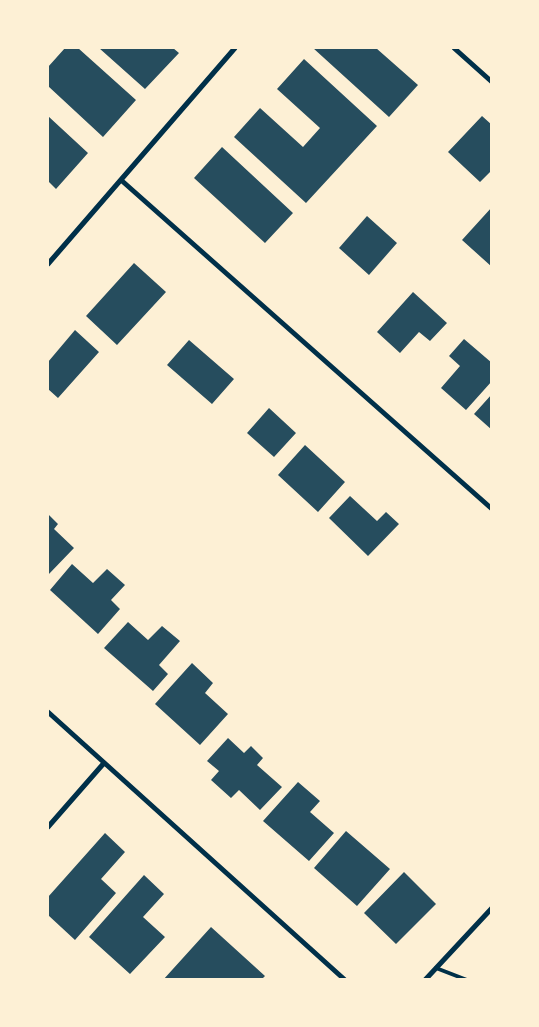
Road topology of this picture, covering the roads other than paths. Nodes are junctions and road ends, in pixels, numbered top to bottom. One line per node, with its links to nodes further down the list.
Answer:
1 (235, 48): 4 (street)
2 (454, 48): 3 (street)
3 (492, 82)
4 (121, 180): 5 (street); 6 (street)
5 (48, 264)
6 (492, 509)
7 (48, 712): 8 (street)
8 (104, 763): 9 (street); 12 (street)
9 (48, 827)
10 (492, 908): 11 (street)
11 (436, 968): 13 (street); 14 (lane)
12 (346, 980)
13 (425, 980)
14 (467, 980)

